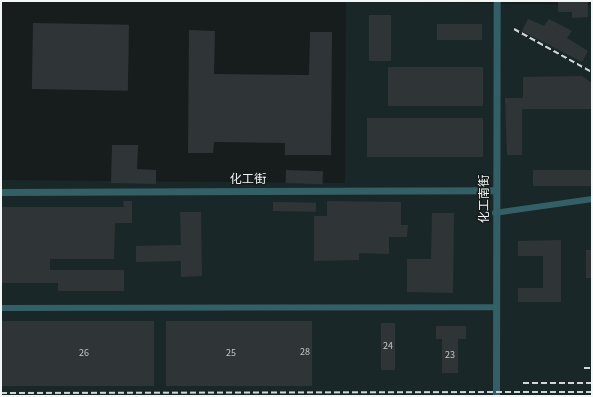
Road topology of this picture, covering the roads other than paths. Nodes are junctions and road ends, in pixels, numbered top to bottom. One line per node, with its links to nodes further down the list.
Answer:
1 (496, 1): 2 (street, 化工南街)
2 (495, 190): 3 (street, 化工街); 5 (street, 化工南街)
3 (1, 192)
4 (592, 199): 5 (street)
5 (496, 213): 6 (street, 化工南街)
6 (496, 307): 7 (street); 8 (street, 化工南街)
7 (1, 308)
8 (496, 396)

